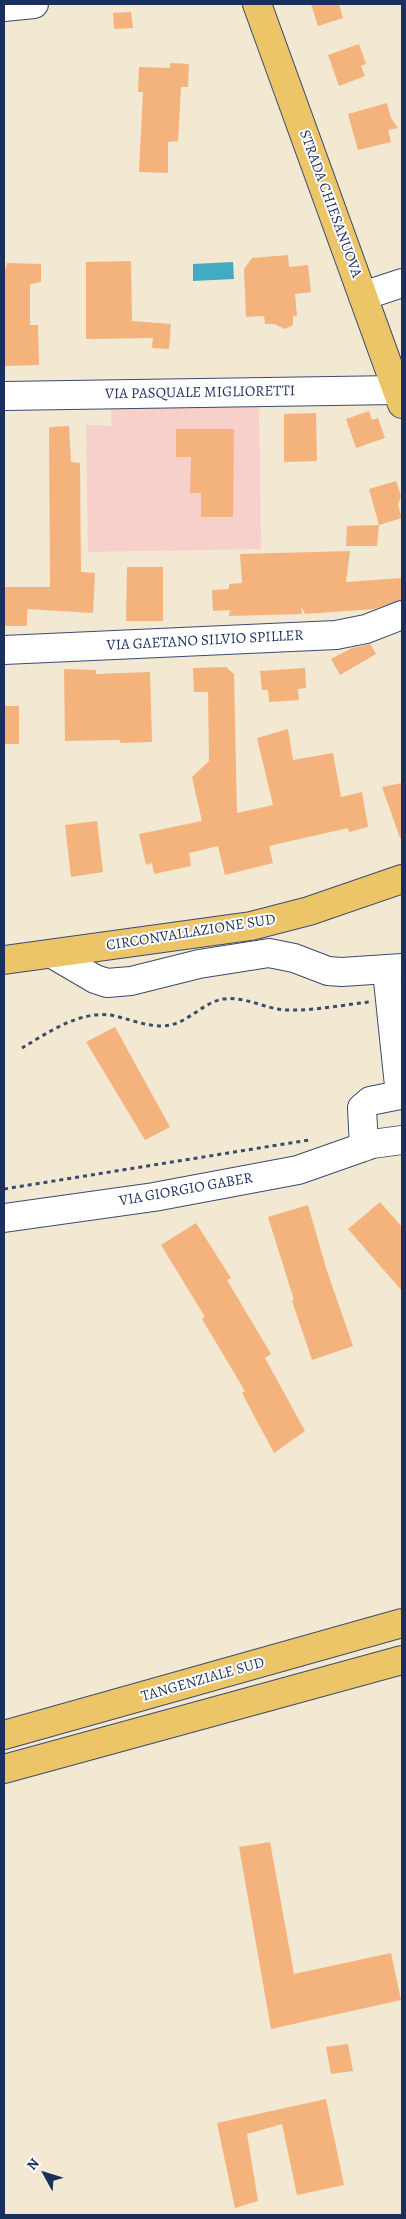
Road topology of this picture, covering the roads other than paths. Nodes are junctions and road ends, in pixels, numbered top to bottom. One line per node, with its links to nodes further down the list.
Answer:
1 (34, 4): 3 (street)
2 (257, 4): 5 (main road, STRADA CHIESANUOVA)
3 (4, 7)
4 (402, 283): 5 (street)
5 (363, 296): 7 (main road, STRADA CHIESANUOVA)
6 (4, 396): 7 (street, VIA PASQUALE MIGLIORETTI)
7 (400, 397)
8 (402, 615): 9 (street, VIA GAETANO SILVIO SPILLER)
9 (4, 650)
10 (402, 879): 11 (main road, CIRCONVALLAZIONE SUD)
11 (54, 955): 12 (main road, CIRCONVALLAZIONE SUD); 13 (street)
12 (4, 960)
13 (386, 970): 14 (street)
14 (401, 1094): 16 (street)
15 (402, 1140): 16 (street, VIA GIORGIO GABER)
16 (364, 1147): 17 (street, VIA GIORGIO GABER)
17 (4, 1218)
18 (402, 1623): 20 (main road, TANGENZIALE SUD)
19 (402, 1660): 21 (main road)
20 (4, 1735)
21 (4, 1770)

